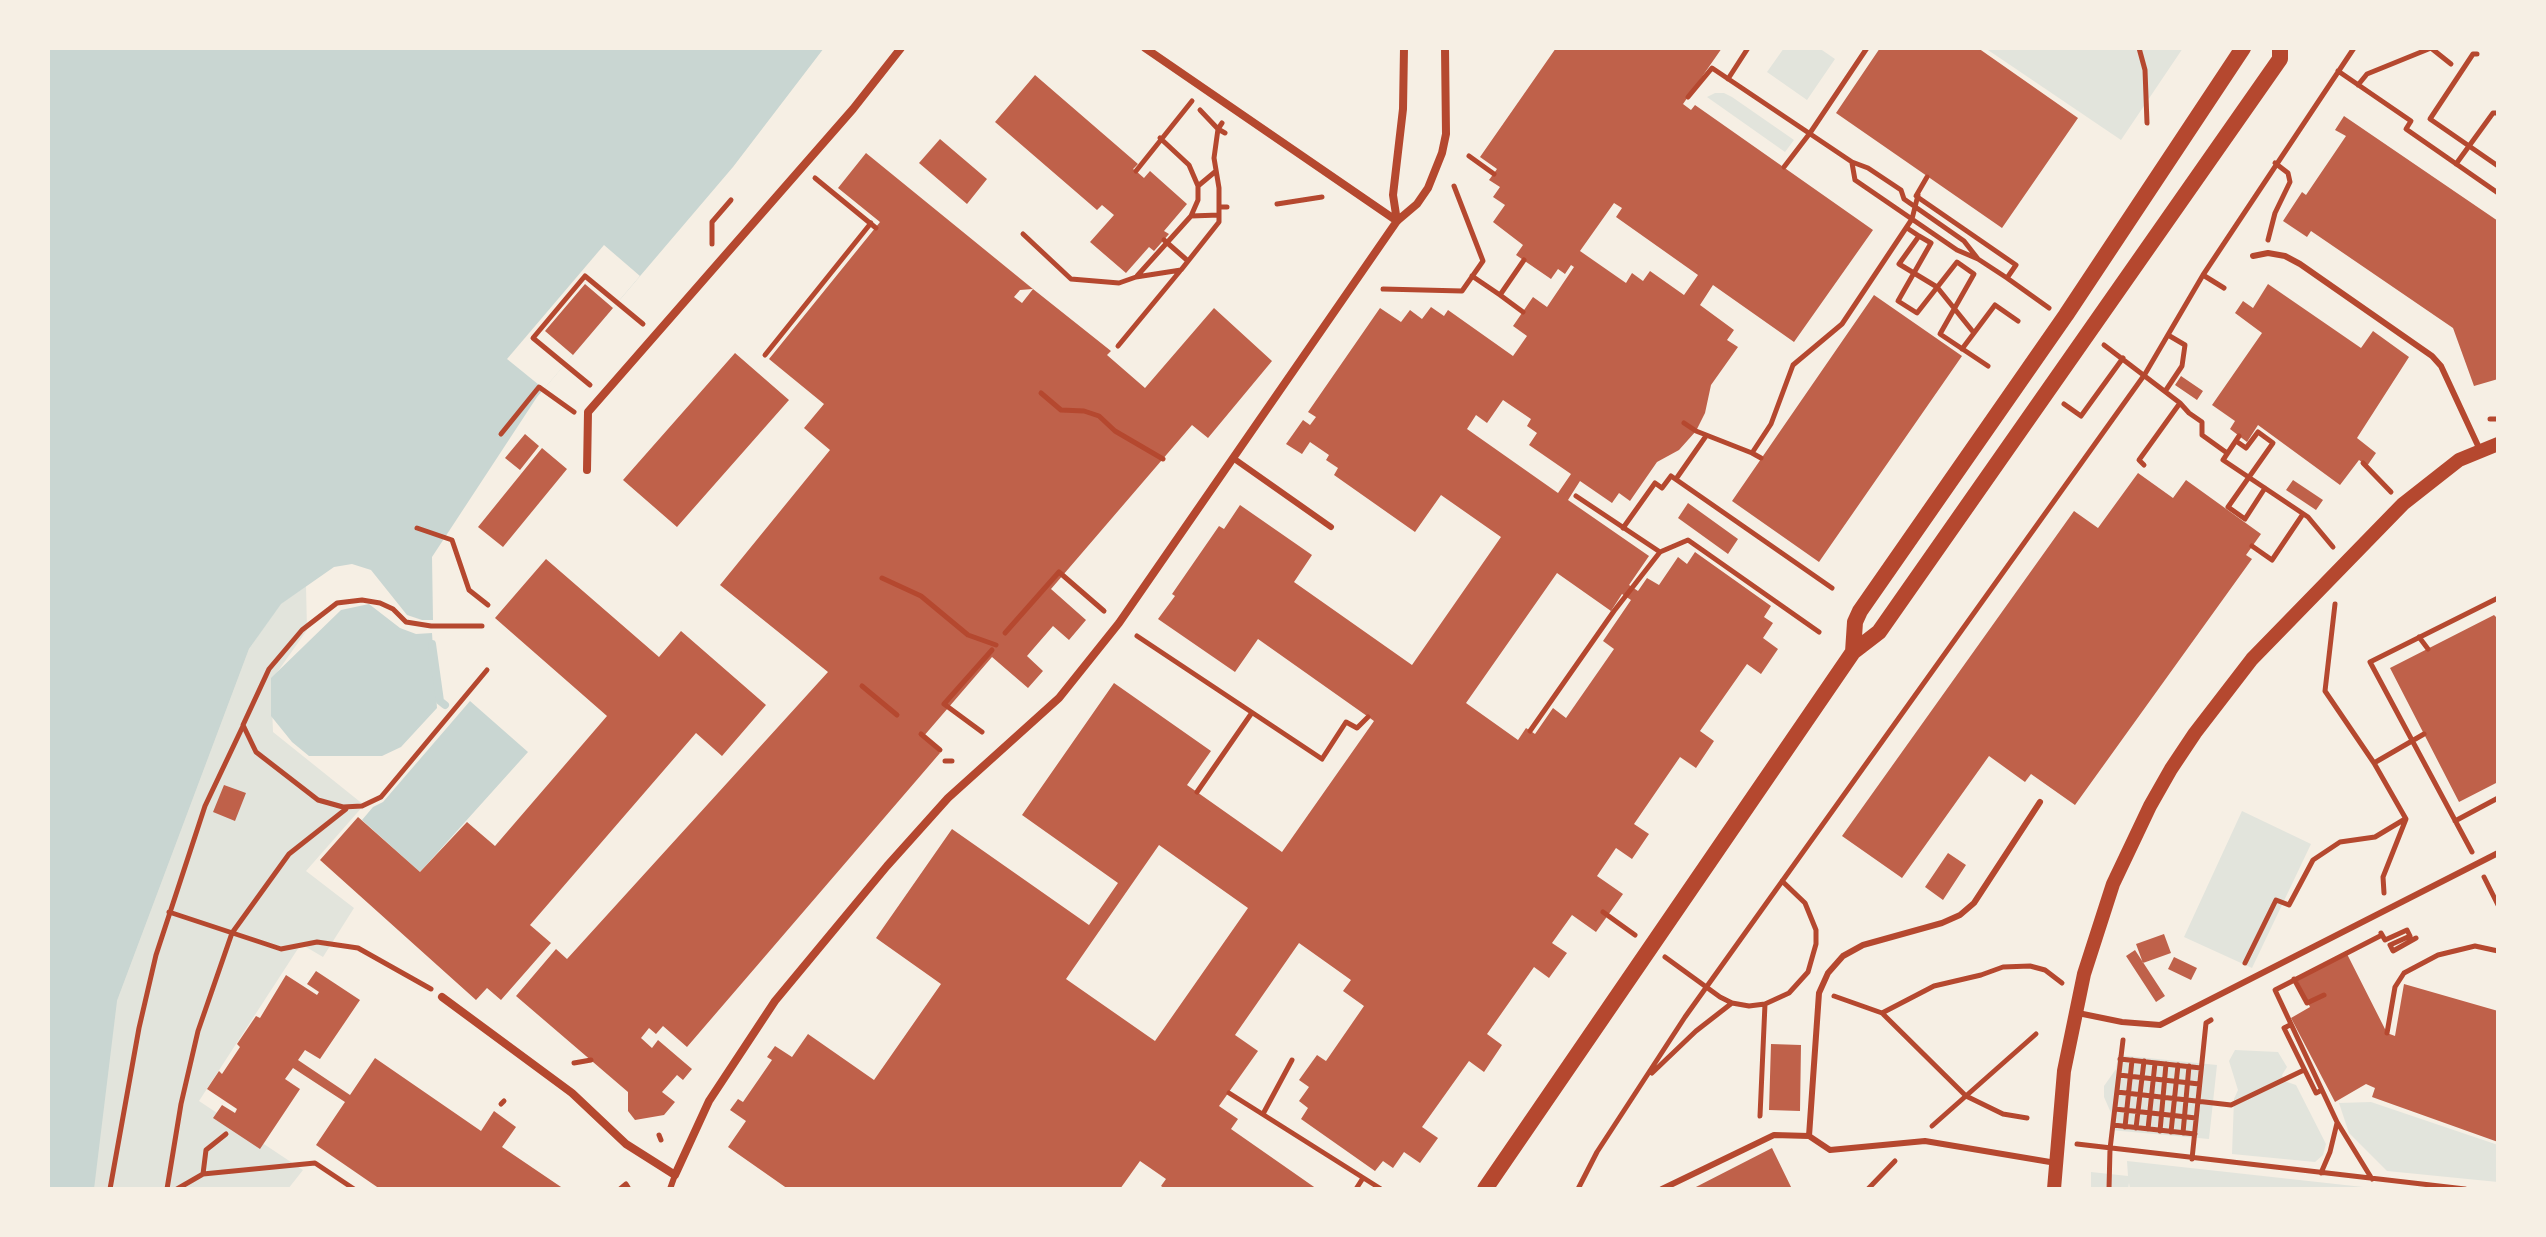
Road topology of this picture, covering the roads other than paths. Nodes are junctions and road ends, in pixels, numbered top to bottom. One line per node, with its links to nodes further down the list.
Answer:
1 (901, 48): 12 (street)
2 (1145, 48): 7 (street)
3 (1404, 48): 7 (street)
4 (1445, 48): 7 (street)
5 (2243, 48): 14 (main road)
6 (2280, 48): 14 (main road)
7 (1397, 221): 11 (street)
8 (2253, 256): 10 (lane)
9 (2498, 444): 10 (street)
10 (2480, 450): 18 (street)
11 (1233, 458): 13 (lane); 21 (street)
12 (587, 470)
13 (1331, 527)
14 (1853, 652): 23 (main road)
15 (2040, 802): 19 (lane)
16 (2498, 853): 18 (lane)
17 (442, 997): 21 (street)
18 (2075, 1013): 20 (street)
19 (1809, 1136): 20 (lane); 24 (lane)
20 (2056, 1163): 25 (street)
21 (675, 1175): 22 (lane)
22 (670, 1189)
23 (1485, 1189)
24 (1662, 1189)
25 (2054, 1189)

